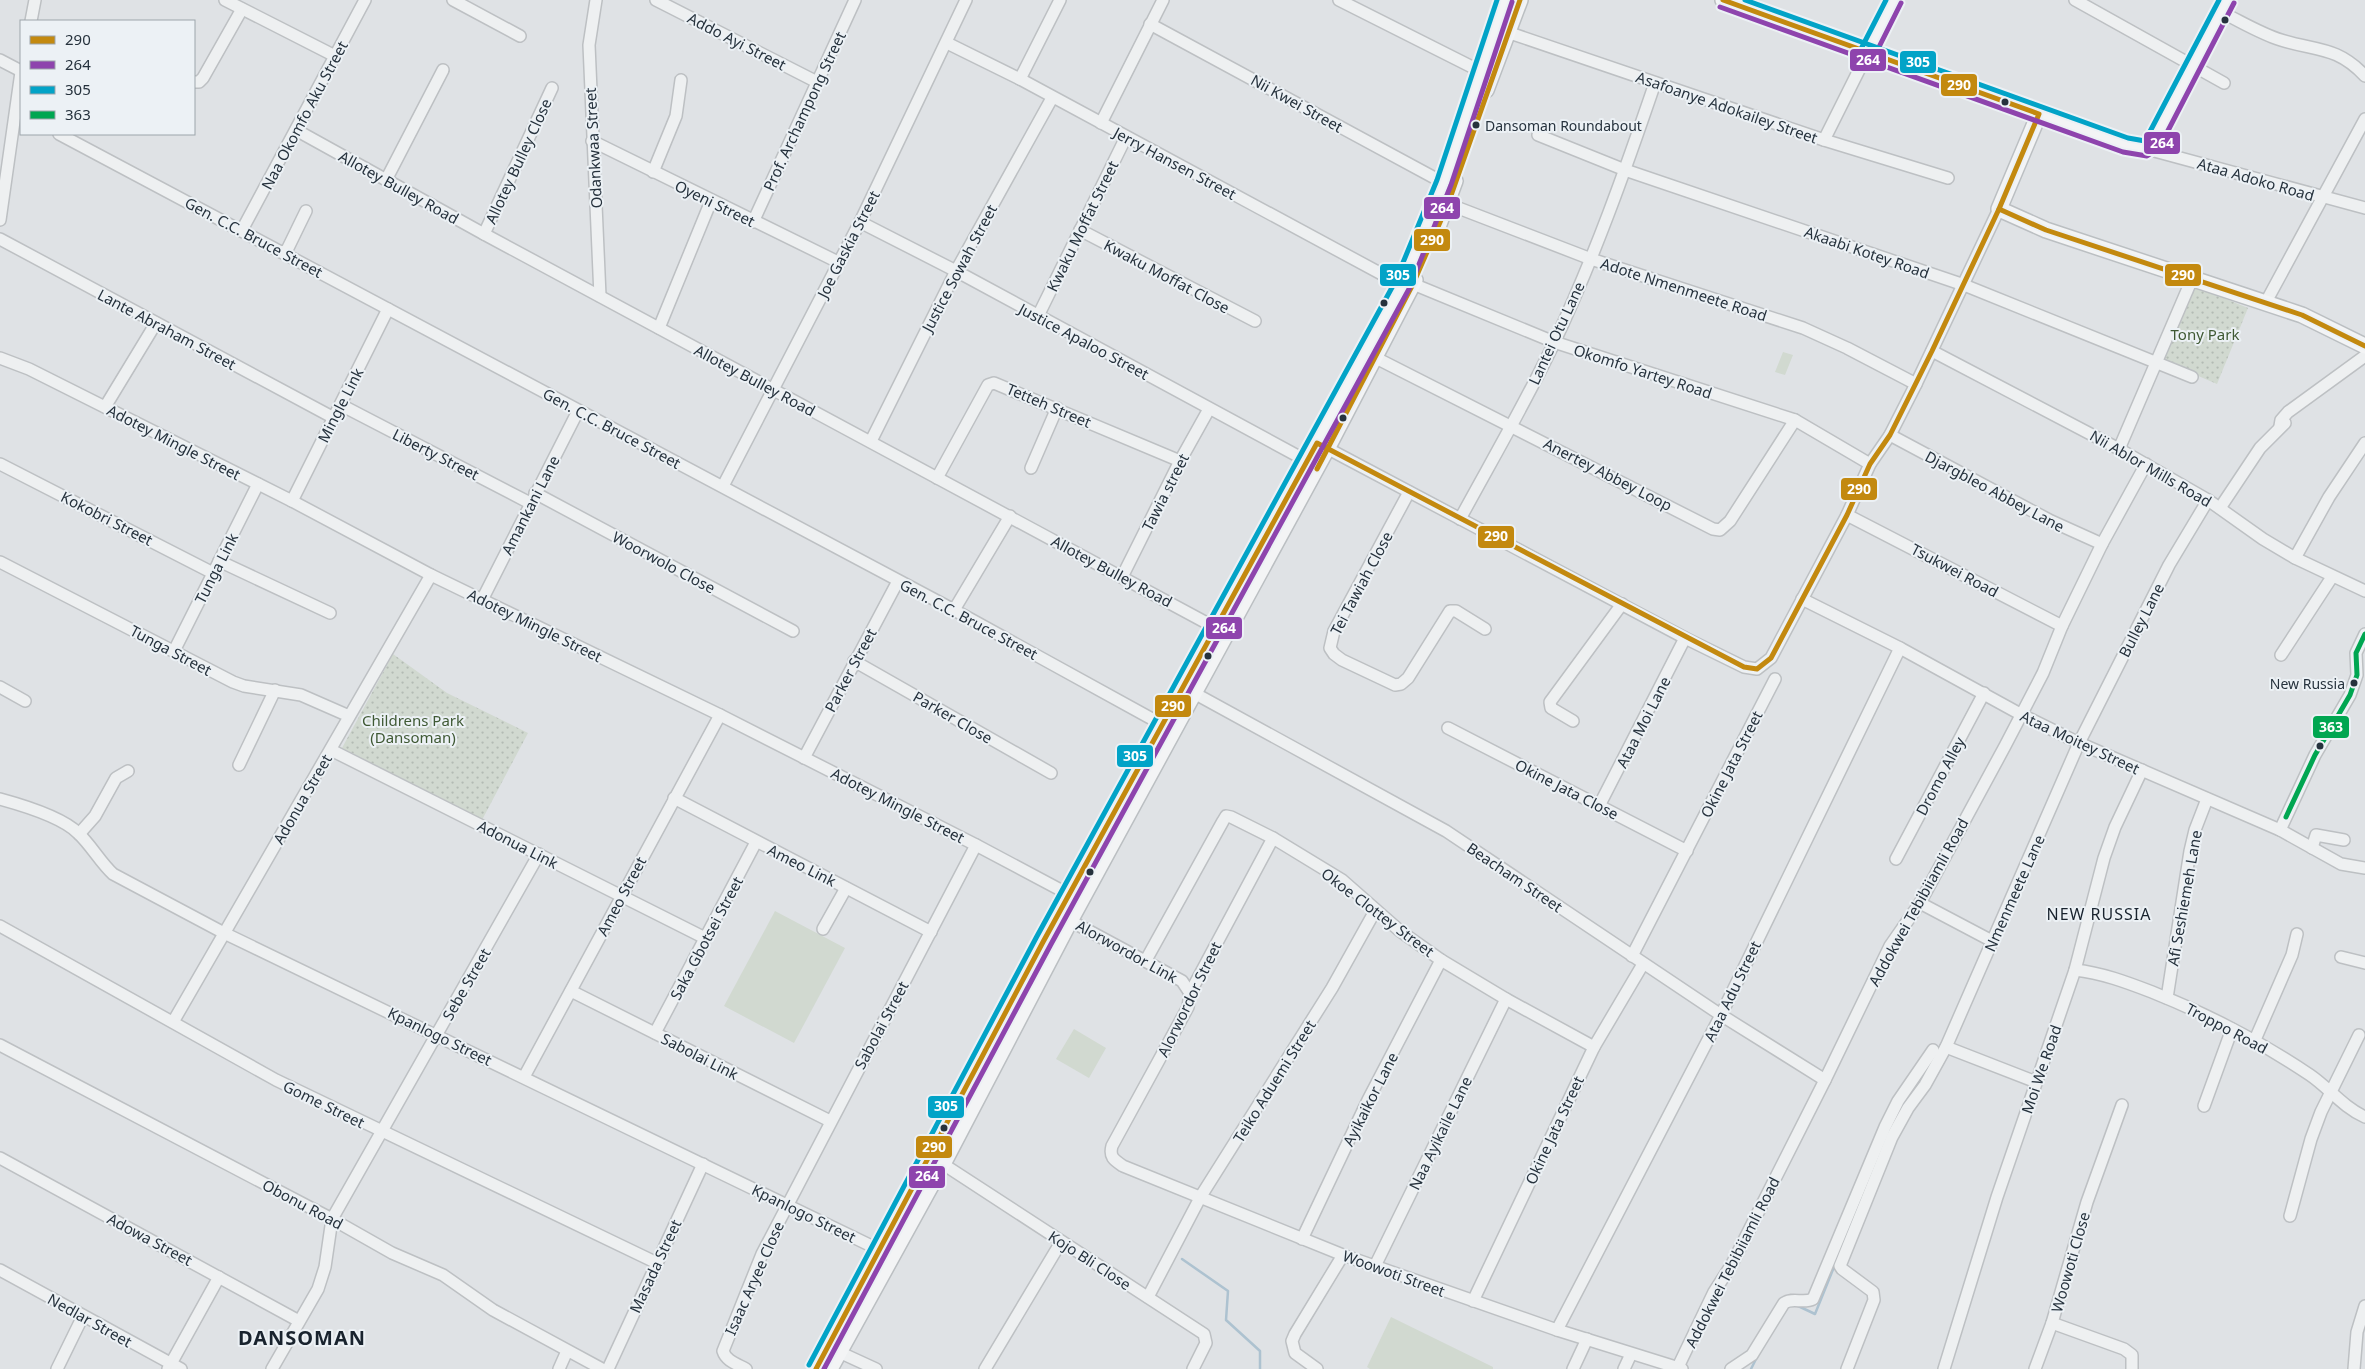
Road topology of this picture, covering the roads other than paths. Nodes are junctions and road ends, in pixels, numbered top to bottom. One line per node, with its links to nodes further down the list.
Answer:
1 (35, 0): 19 (street)
2 (225, 0): 18 (street)
3 (365, 0): 25 (street, Naa Okomfo Aku Street)
4 (453, 0): 22 (street)
5 (596, 0): 50 (street, Odankwaa Street)
6 (656, 0): 35 (street, Addo Ayi Street)
7 (855, 0): 35 (street, Prof. Archampong Street)
8 (966, 0): 23 (street, Joe Gaskia Street)
9 (1060, 0): 32 (street)
10 (1163, 0): 20 (street)
11 (1339, 0): 30 (street)
12 (1505, 0): 30 (main road)
13 (1520, 0): 21 (main road)
14 (1723, 0): 24 (main road, Ataa Adoko Road)
15 (1894, 0): 24 (main road)
16 (2075, 0): 27 (street)
17 (2224, 6): 27 (main road); 31 (street)
18 (242, 9): 25 (street); 34 (street)
19 (31, 20)
20 (1150, 24): 44 (street); 57 (street, Nii Kwei Street)
21 (1507, 32): 36 (street, Asafoanye Adokailey Street); 60 (main road)
22 (520, 36)
23 (946, 43): 32 (street, Jerry Hansen Street); 66 (street, Joe Gaskia Street)
24 (1868, 52): 42 (main road, Ataa Adoko Road); 49 (street)
25 (335, 56): 45 (street, Naa Okomfo Aku Street)
26 (0, 60): 28 (street)
27 (2194, 65): 37 (street); 51 (main road)
28 (20, 70)
29 (442, 70): 56 (street)
30 (1482, 72): 57 (main road)
31 (2365, 76)
32 (1020, 79): 40 (street, Jerry Hansen Street)
33 (681, 80): 54 (street)
34 (195, 82)
35 (817, 82): 65 (street, Prof. Archampong Street)
36 (1655, 83): 49 (street, Asafoanye Adokailey Street); 53 (street, Lantei Otu Lane)
37 (2224, 83)
38 (20, 85): 41 (street)
39 (552, 88): 69 (street, Allotey Bulley Close)
40 (1052, 98): 44 (street, Jerry Hansen Street); 74 (street, Justice Sowah Street)
41 (18, 112): 52 (street)
42 (2039, 114): 51 (main road, Ataa Adoko Road); 62 (main road)
43 (2365, 119): 58 (street)
44 (1100, 123): 48 (street, Jerry Hansen Street)
45 (296, 130): 56 (street, Allotey Bulley Road); 67 (street, Naa Okomfo Aku Street)
46 (61, 135): 67 (street, Gen. C.C. Bruce Street)
47 (1538, 135): 53 (street, Akaabi Kotey Road)
48 (1126, 137): 68 (street, Kwaku Moffat Street); 76 (street, Jerry Hansen Street)
49 (1824, 140): 55 (street, Asafoanye Adokailey Street)
50 (592, 142): 54 (street, Oyeni Street); 78 (street, Odankwaa Street)
51 (2147, 149): 58 (street, Ataa Adoko Road)
52 (4, 164): 64 (street)
53 (1625, 170): 72 (street, Lantei Otu Lane); 77 (street, Akaabi Kotey Road)
54 (653, 172): 59 (street, Oyeni Street)
55 (1948, 178)
56 (386, 180): 69 (street, Allotey Bulley Road)
57 (1444, 183): 76 (main road)
58 (2322, 198): 61 (street, Ataa Adoko Road); 79 (street)
59 (712, 201): 65 (street, Oyeni Street); 84 (street)
60 (1448, 204): 72 (street, Adote Nmenmeete Road); 76 (main road)
61 (2365, 208)
62 (1998, 209): 75 (main road); 77 (street)
63 (306, 211): 71 (street)
64 (0, 220)
65 (753, 222): 73 (street, Oyeni Street)
66 (860, 222): 73 (street, Joe Gaskia Street); 74 (street, Justice Apaloo Street)
67 (242, 230): 71 (street, Gen. C.C. Bruce Street)
68 (1080, 230): 81 (street, Kwaku Moffat Street); 82 (street, Kwaku Moffat Close)
69 (484, 234): 78 (street, Allotey Bulley Road)
70 (0, 239): 83 (street, Lante Abraham Street)
71 (282, 252): 80 (street, Gen. C.C. Bruce Street)
72 (1591, 259): 85 (street, Lantei Otu Lane); 93 (street, Adote Nmenmeete Road)
73 (838, 262): 94 (street, Joe Gaskia Street)
74 (956, 271): 81 (street, Justice Apaloo Street); 104 (street, Justice Sowah Street)
75 (2192, 280): 79 (main road); 91 (street)
76 (1407, 284): 85 (street, Okomfo Yartey Road); 90 (main road); 106 (main road)
77 (1964, 285): 87 (street); 91 (street, Akaabi Kotey Road)
78 (600, 296): 84 (street, Allotey Bulley Road)
79 (2266, 302): 86 (main road)
80 (388, 309): 95 (street, Mingle Link); 99 (street, Gen. C.C. Bruce Street)
81 (1038, 316): 98 (street, Justice Apaloo Street)
82 (1255, 321)
83 (156, 323): 96 (street); 100 (street, Lante Abraham Street)
84 (659, 328): 94 (street, Allotey Bulley Road)
85 (1554, 342): 101 (street, Okomfo Yartey Road); 102 (street, Lantei Otu Lane)
86 (2365, 346)
87 (1932, 351): 93 (street); 107 (street, Nii Ablor Mills Road)
88 (2365, 356): 121 (street)
89 (0, 358): 96 (street, Adotey Mingle Street)
90 (1376, 358): 102 (street, Anertey Abbey Loop); 106 (main road)
91 (2155, 362): 92 (street, Akaabi Kotey Road); 107 (street)
92 (2192, 377)
93 (1916, 384): 103 (street)
94 (774, 390): 104 (street, Allotey Bulley Road); 116 (street, Joe Gaskia Street)
95 (341, 405): 100 (street, Mingle Link); 118 (street, Liberty Street)
96 (105, 407): 115 (street, Adotey Mingle Street)
97 (1056, 408): 108 (street, Tetteh Street); 113 (street); 114 (street, Tetteh Street)
98 (1209, 409): 108 (street, Tawia street); 109 (street, Justice Apaloo Street)
99 (578, 411): 116 (street, Gen. C.C. Bruce Street); 118 (street, Amankani Lane)
100 (334, 418): 120 (street, Mingle Link)
101 (1795, 420): 102 (street, Anertey Abbey Loop); 111 (street, Okomfo Yartey Road)
102 (1511, 425): 124 (street, Lantei Otu Lane)
103 (1890, 435): 111 (street); 125 (street, Djargbleo Abbey Lane)
104 (871, 441): 114 (street, Allotey Bulley Road)
105 (2365, 443): 126 (street)
106 (1322, 446): 109 (main road); 117 (street); 153 (main road)
107 (2120, 449): 112 (street, Nii Ablor Mills Road)
108 (1180, 461): 131 (street, Tawia street)
109 (1307, 461): 141 (main road)
110 (0, 464): 129 (street, Kokobri Street)
111 (1870, 464): 122 (street)
112 (2146, 464): 119 (street, Nii Ablor Mills Road); 125 (street, Addokwei Tebibiiamli Road)
113 (1031, 468)
114 (938, 478): 123 (street, Allotey Bulley Road)
115 (258, 484): 120 (street, Adotey Mingle Street); 127 (street, Tunga Link)
116 (723, 486): 133 (street, Gen. C.C. Bruce Street)
117 (1408, 492): 124 (street); 142 (street, Tei Tawiah Close)
118 (533, 498): 136 (street, Amankani Lane); 143 (street, Woorwolo Close)
119 (2208, 500): 121 (street, Nii Ablor Mills Road); 162 (street, Bulley Lane)
120 (292, 501): 130 (street, Adotey Mingle Street)
121 (2220, 508): 126 (street, Nii Ablor Mills Road)
122 (1847, 514): 135 (street); 140 (street, Tsukwei Road)
123 (1010, 516): 131 (street, Allotey Bulley Road); 138 (street)
124 (1460, 519): 137 (street)
125 (2102, 544): 140 (street, Addokwei Tebibiiamli Road)
126 (2295, 558): 132 (street, Nii Ablor Mills Road)
127 (220, 561): 129 (street, Tunga Link); 139 (street)
128 (0, 562): 147 (street, Tunga Street)
129 (213, 573): 147 (street, Tunga Link)
130 (431, 575): 136 (street, Adotey Mingle Street); 158 (street, Adonua Street)
131 (1122, 577): 141 (street, Allotey Bulley Road)
132 (2332, 577): 134 (street, Nii Ablor Mills Road); 148 (street)
133 (898, 581): 138 (street, Gen. C.C. Bruce Street); 149 (street, Parker Street)
134 (2365, 591)
135 (1802, 599): 145 (street); 146 (street, Ataa Moitey Street)
136 (482, 600): 156 (street, Adotey Mingle Street)
137 (1622, 604): 145 (street); 159 (street)
138 (954, 610): 160 (street, Gen. C.C. Bruce Street)
139 (330, 613)
140 (2062, 626): 157 (street, Addokwei Tebibiiamli Road)
141 (1216, 628): 160 (main road)
142 (1484, 629)
143 (793, 631)
144 (2365, 634): 173 (street)
145 (1685, 638): 172 (street, Ataa Moi Lane)
146 (1900, 648): 154 (street, Ataa Moitey Street); 208 (street, Ataa Adu Street)
147 (174, 652): 152 (street, Tunga Street)
148 (2281, 654)
149 (854, 661): 164 (street, Parker Street); 168 (street, Parker Close)
150 (1776, 679): 180 (street, Okine Jata Street)
151 (0, 687): 155 (street)
152 (275, 690): 158 (street, Tunga Street); 165 (street)
153 (1194, 693): 189 (main road); 197 (street, Beacham Street)
154 (1984, 693): 157 (street, Ataa Moitey Street); 182 (street, Dromo Alley)
155 (25, 701)
156 (720, 715): 164 (street, Adotey Mingle Street); 169 (street, Ameo Street)
157 (2022, 715): 162 (street, Ataa Moitey Street); 187 (street, Addokwei Tebibiiamli Road)
158 (349, 716): 163 (street, Adonua Street)
159 (1573, 721)
160 (1163, 725): 186 (main road)
161 (1448, 728): 172 (street, Okine Jata Close)
162 (2079, 743): 166 (street, Ataa Moitey Street); 196 (street, Nmenmeete Lane)
163 (331, 750): 181 (street, Adonua Link); 193 (street, Adonua Street)
164 (804, 758): 178 (street, Adotey Mingle Street)
165 (239, 765)
166 (2142, 770): 171 (street, Ataa Moitey Street); 203 (street, Moi We Road)
167 (128, 771): 174 (street)
168 (1051, 773)
169 (674, 798): 177 (street, Ameo Link); 185 (street, Ameo Street)
170 (0, 799): 174 (street, Kpanlogo Street)
171 (2207, 799): 173 (street, Ataa Moitey Street); 206 (street, Afi Seshiemeh Lane)
172 (1599, 806): 180 (street, Okine Jata Close)
173 (2280, 830): 179 (street, Ataa Moitey Street)
174 (79, 834): 193 (street, Kpanlogo Street)
175 (1273, 838): 188 (street, Okoe Clottey Street); 199 (street, Okoe Clottey Street); 205 (street, Alorwordor Street)
176 (2344, 840): 179 (street)
177 (756, 842): 184 (street, Ameo Link); 195 (street, Saka Gbotsei Street)
178 (976, 845): 186 (street, Adotey Mingle Street); 192 (street, Sabolai Street)
179 (2312, 848): 183 (street, Ataa Moitey Street)
180 (1687, 851): 197 (street, Okine Jata Street)
181 (539, 854): 185 (street, Adonua Link); 212 (street, Sebe Street)
182 (1896, 859)
183 (2365, 868)
184 (846, 888): 191 (street); 192 (street, Ameo Link)
185 (621, 895): 195 (street, Adonua Link); 204 (street, Ameo Street)
186 (1070, 895): 189 (main road)
187 (1920, 903): 196 (street); 220 (street, Addokwei Tebibiiamli Road)
188 (1375, 911): 200 (street, Okoe Clottey Street); 232 (street, Teiko Aduemi Street)
189 (1064, 918): 199 (street, Alorwordor Link); 231 (main road); 238 (main road)
190 (0, 926): 209 (street, Gome Street)
191 (823, 929)
192 (931, 932): 226 (street, Sabolai Street)
193 (224, 933): 209 (street, Adonua Street); 212 (street, Kpanlogo Street)
194 (2297, 934): 214 (street)
195 (705, 938): 211 (street, Saka Gbotsei Street)
196 (1992, 941): 215 (street, Nmenmeete Lane)
197 (1632, 956): 202 (street, Beacham Street)
198 (2341, 957): 201 (street)
199 (1146, 960): 205 (street, Alorwordor Link)
200 (1441, 960): 207 (street, Okoe Clottey Street); 236 (street, Ayikaikor Lane)
201 (2365, 963)
202 (1643, 964): 208 (street, Beacham Street); 217 (street, Okine Jata Street)
203 (2075, 970): 206 (street, Troppo Road); 221 (street, Moi We Road)
204 (571, 991): 211 (street, Sabolai Link); 219 (street, Ameo Street)
205 (1190, 993): 229 (street, Alorwordor Street)
206 (2167, 998): 210 (street, Troppo Road)
207 (1506, 1000): 217 (street, Okoe Clottey Street); 241 (street, Naa Ayikaile Lane)
208 (1721, 1015): 220 (street, Beacham Street); 250 (street, Ataa Adu Street)
209 (172, 1022): 227 (street, Gome Street)
210 (2232, 1029): 214 (street, Troppo Road); 224 (street)
211 (655, 1033): 226 (street, Sabolai Link)
212 (437, 1035): 219 (street, Kpanlogo Street); 227 (street, Sebe Street)
213 (2358, 1035): 222 (street)
214 (2254, 1042): 222 (street, Troppo Road)
215 (1947, 1044): 221 (street); 272 (street, Nmenmeete Lane)
216 (0, 1045): 235 (street, Obonu Road)
217 (1594, 1047): 245 (street, Okine Jata Street)
218 (1933, 1050): 271 (street)
219 (524, 1077): 230 (street, Kpanlogo Street)
220 (1825, 1080): 256 (street, Addokwei Tebibiiamli Road)
221 (2036, 1082): 273 (street, Moi We Road)
222 (2331, 1094): 225 (street, Troppo Road); 234 (street)
223 (2122, 1105): 249 (street, Woowoti Close)
224 (2204, 1106)
225 (2365, 1117)
226 (830, 1121): 233 (street, Sabolai Street)
227 (381, 1132): 235 (street, Sebe Street); 240 (street, Gome Street)
228 (0, 1158): 243 (street, Adowa Street)
229 (1113, 1160): 232 (street, Woowoti Street)
230 (703, 1164): 233 (street, Kpanlogo Street); 240 (street, Masada Street)
231 (943, 1164): 237 (street, Kojo Bli Close); 238 (main road)
232 (1202, 1196): 236 (street, Woowoti Street); 244 (street, Teiko Aduemi Street)
233 (787, 1206): 238 (street, Kpanlogo Street); 262 (street, Isaac Aryee Close)
234 (2290, 1216)
235 (332, 1219): 248 (street); 252 (street, Obonu Road)
236 (1302, 1238): 239 (street, Woowoti Street)
237 (1062, 1242): 244 (street, Kojo Bli Close); 266 (street)
238 (887, 1253): 253 (main road); 263 (main road)
239 (1343, 1255): 241 (street, Woowoti Street); 268 (street)
240 (657, 1263): 261 (street, Masada Street)
241 (1375, 1266): 245 (street, Woowoti Street)
242 (0, 1270): 247 (street, Nedlar Street)
243 (219, 1277): 248 (street, Adowa Street); 255 (street)
244 (1148, 1297): 267 (street, Kojo Bli Close)
245 (1473, 1301): 250 (street, Woowoti Street)
246 (2365, 1306): 276 (street)
247 (83, 1316): 255 (street, Nedlar Street); 257 (street)
248 (299, 1321): 258 (street)
249 (2052, 1323): 274 (street); 275 (street, Woowoti Close)
250 (1557, 1330): 251 (street, Woowoti Street)
251 (1587, 1339): 254 (street, Woowoti Street); 269 (street)
252 (567, 1351): 259 (street); 260 (street, Obonu Road)
253 (839, 1352): 264 (main road); 265 (street)
254 (1631, 1354): 256 (street, Woowoti Street); 270 (street)
255 (173, 1367)
256 (1680, 1368)
257 (57, 1369)
258 (272, 1369)
259 (559, 1369)
260 (602, 1369)
261 (608, 1369)
262 (746, 1369)
263 (816, 1369)
264 (830, 1369)
265 (876, 1369)
266 (985, 1369)
267 (1193, 1369)
268 (1317, 1369)
269 (1573, 1369)
270 (1624, 1369)
271 (1730, 1369)
272 (1847, 1369)
273 (1944, 1369)
274 (2035, 1369)
275 (2132, 1369)
276 (2354, 1369)

